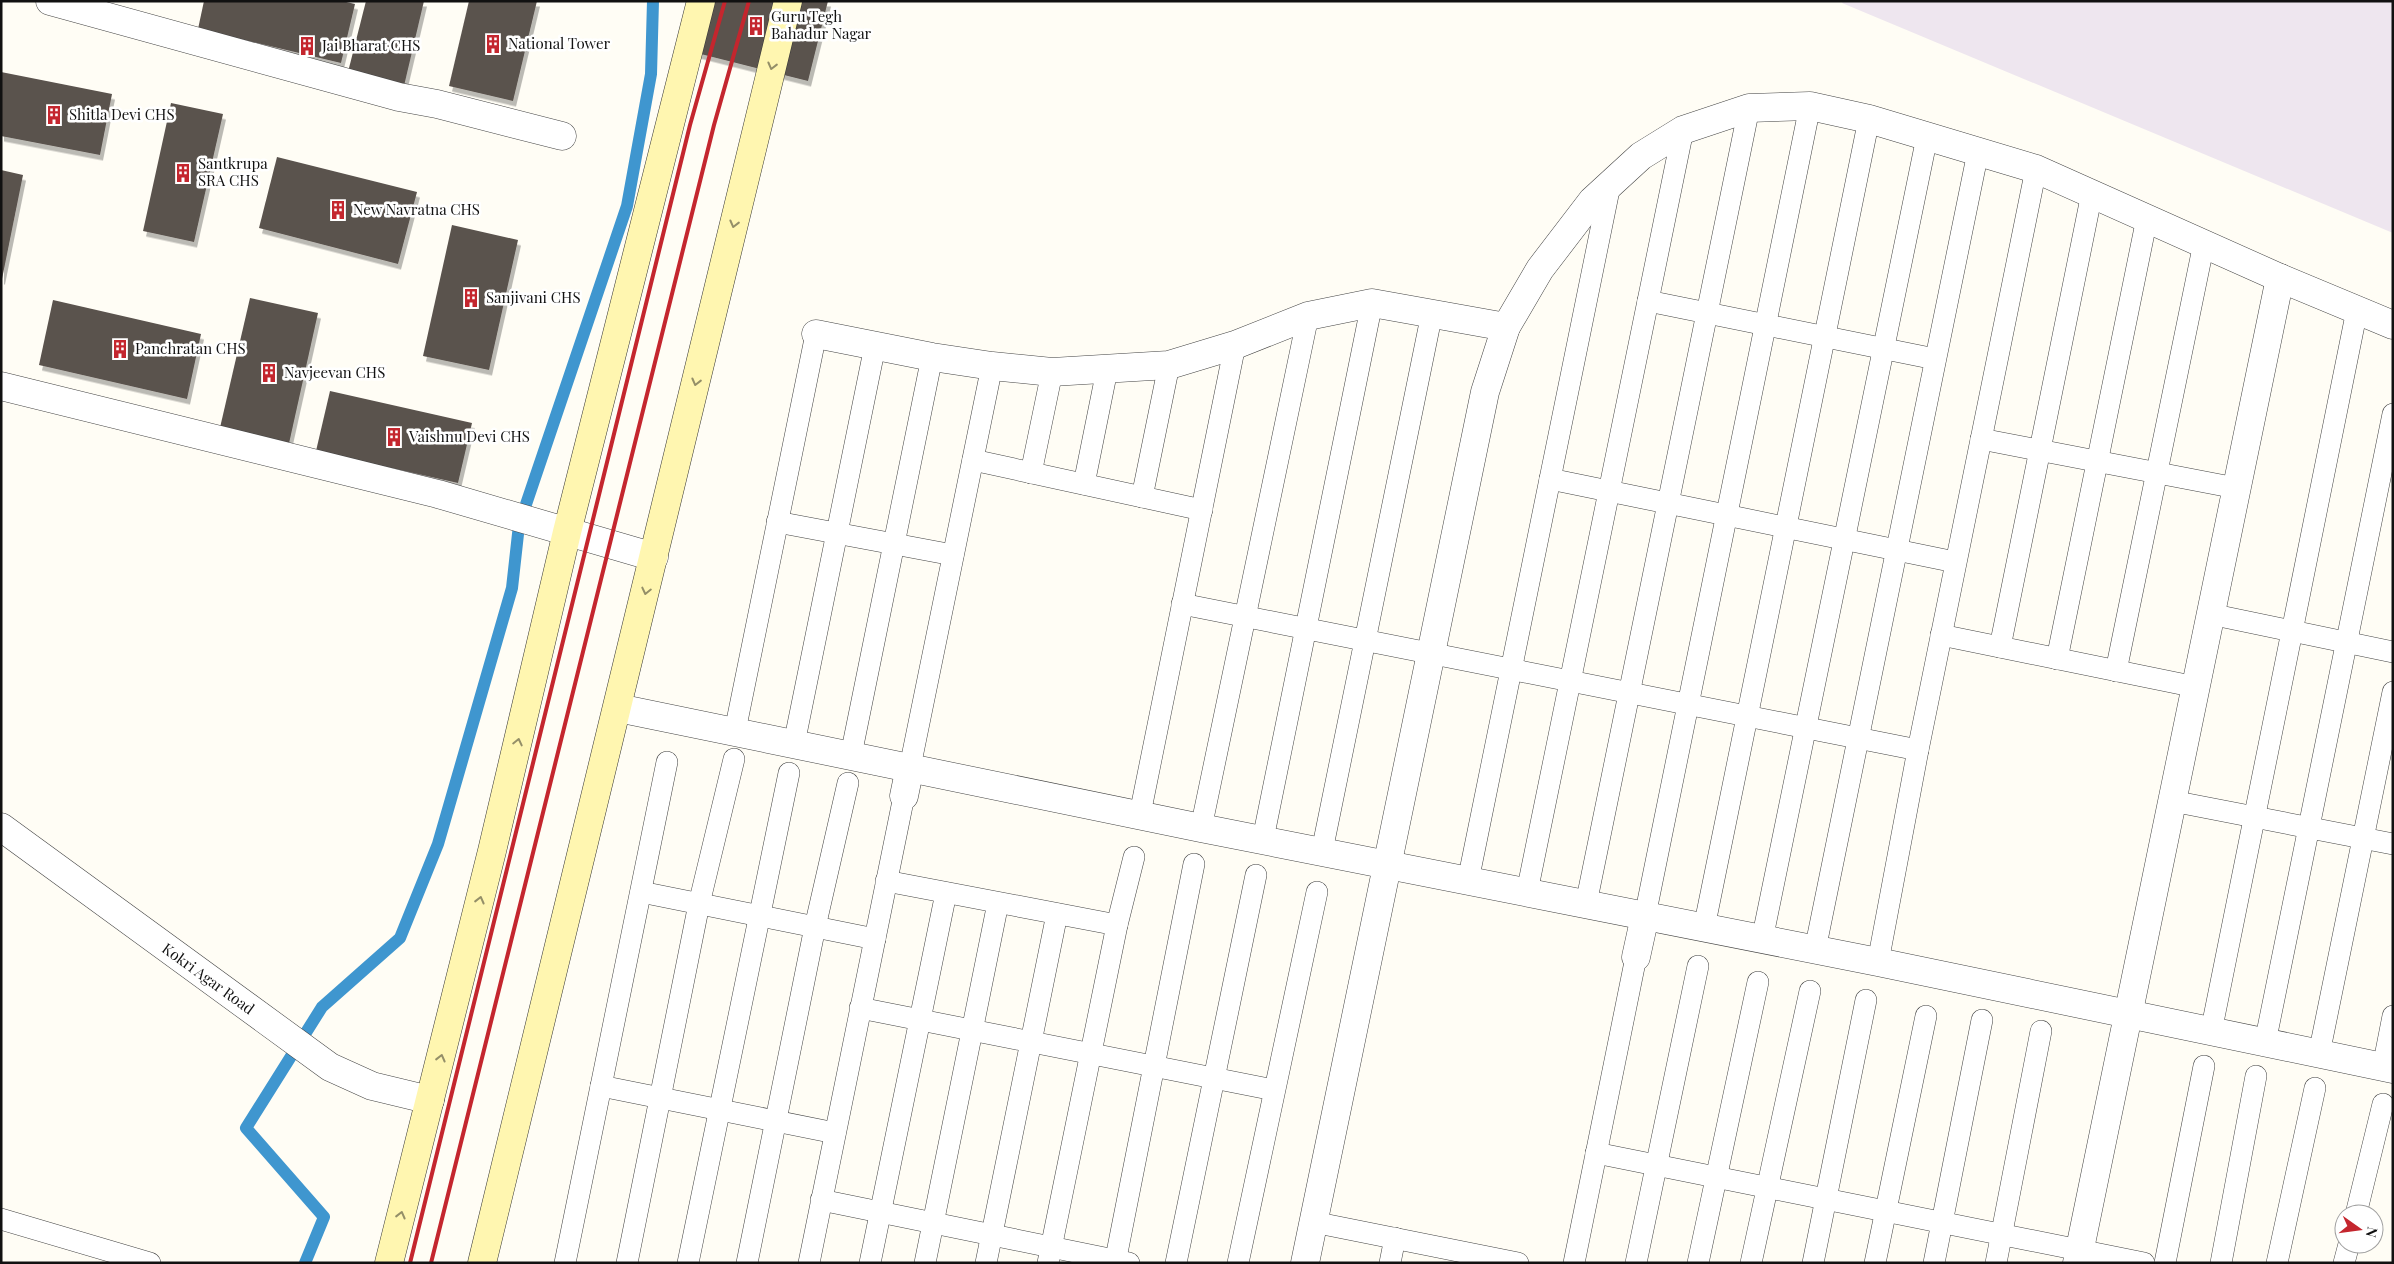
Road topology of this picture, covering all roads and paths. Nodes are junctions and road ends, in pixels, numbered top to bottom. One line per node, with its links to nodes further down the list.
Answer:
1 (50, 1): 4 (street)
2 (701, 1): 56 (main road)
3 (788, 1): 61 (main road, one-way to 61)
4 (107, 8): 9 (street)
5 (1810, 106): 6 (street); 7 (street); 24 (lane)
6 (1749, 108): 8 (street); 22 (lane)
7 (1869, 119): 10 (street); 28 (lane)
8 (1683, 130): 13 (street); 18 (lane)
9 (562, 136)
10 (1927, 137): 11 (street); 31 (lane)
11 (1978, 152): 12 (street); 33 (lane)
12 (2036, 169): 14 (street); 40 (lane)
13 (1610, 185): 26 (street); 46 (lane)
14 (2092, 193): 15 (street); 41 (lane)
15 (2147, 218): 16 (street); 43 (lane)
16 (2204, 244): 17 (street); 45 (lane)
17 (2280, 278): 20 (street); 48 (street)
18 (1648, 301): 22 (lane); 49 (lane)
19 (1372, 303): 21 (street); 23 (street); 67 (lane)
20 (2357, 310): 25 (street); 68 (lane)
21 (1432, 313): 26 (street); 70 (lane)
22 (1708, 313): 24 (lane); 51 (lane)
23 (1308, 316): 29 (street); 66 (lane)
24 (1766, 325): 28 (lane); 53 (lane)
25 (2393, 325)
26 (1506, 328): 74 (street)
27 (816, 334): 30 (street); 54 (lane)
28 (1825, 337): 31 (lane); 55 (lane)
29 (1235, 345): 34 (street); 52 (lane)
30 (875, 346): 32 (street); 57 (lane)
31 (1884, 349): 33 (lane); 58 (lane)
32 (932, 357): 35 (street); 59 (lane)
33 (1935, 360): 60 (lane)
34 (1169, 365): 36 (street); 50 (lane)
35 (992, 366): 37 (street); 42 (lane)
36 (1106, 370): 37 (street); 47 (lane)
37 (1052, 372): 44 (lane)
38 (1, 386): 56 (street)
39 (2393, 414): 71 (lane)
40 (1980, 439): 41 (lane); 63 (lane)
41 (2040, 451): 43 (lane); 72 (lane)
42 (973, 460): 44 (lane); 62 (lane)
43 (2097, 462): 45 (lane); 75 (lane)
44 (1031, 473): 47 (lane)
45 (2157, 473): 48 (lane); 77 (lane)
46 (1550, 479): 49 (lane); 76 (lane)
47 (1084, 484): 50 (lane)
48 (2236, 488): 65 (street)
49 (1609, 491): 51 (lane); 78 (lane)
50 (1142, 497): 52 (lane)
51 (1668, 503): 53 (lane); 81 (lane)
52 (1202, 510): 64 (lane)
53 (1726, 515): 55 (lane); 82 (lane)
54 (777, 522): 57 (lane); 86 (lane)
55 (1786, 527): 58 (lane); 84 (lane)
56 (556, 530): 61 (street); 157 (main road, one-way to 56)
57 (837, 533): 59 (lane); 88 (lane)
58 (1845, 539): 60 (lane); 85 (lane)
59 (894, 544): 62 (lane); 90 (lane)
60 (1897, 550): 63 (lane); 87 (lane)
61 (654, 556): 83 (main road, one-way to 83)
62 (953, 556): 93 (lane)
63 (1956, 562): 69 (lane)
64 (1182, 604): 66 (lane); 98 (lane)
65 (2210, 614): 68 (lane); 79 (street)
66 (1246, 617): 67 (lane); 101 (lane)
67 (1306, 629): 70 (lane); 103 (lane)
68 (2292, 631): 71 (lane); 99 (lane)
69 (1941, 635): 72 (lane); 89 (lane)
70 (1365, 640): 74 (lane); 106 (lane)
71 (2346, 642): 73 (lane); 102 (lane)
72 (2000, 647): 75 (lane)
73 (2393, 652)
74 (1431, 654): 76 (lane); 109 (street)
75 (2057, 659): 77 (lane)
76 (1511, 670): 78 (lane); 112 (lane)
77 (2116, 671): 79 (lane)
78 (1570, 681): 81 (lane); 115 (lane)
79 (2196, 687): 97 (street)
80 (2393, 692): 104 (lane)
81 (1630, 693): 82 (lane); 119 (lane)
82 (1688, 704): 84 (lane); 122 (lane)
83 (618, 708): 86 (street); 185 (main road)
84 (1747, 717): 85 (lane); 125 (lane)
85 (1807, 728): 87 (lane); 127 (lane)
86 (735, 731): 88 (street)
87 (1858, 738): 89 (lane); 128 (lane)
88 (794, 744): 90 (street)
89 (1918, 750): 130 (lane)
90 (851, 755): 93 (street)
91 (734, 760): 118 (lane)
92 (667, 762): 113 (lane)
93 (910, 767): 96 (street); 98 (street)
94 (789, 773): 121 (lane)
95 (848, 783): 124 (lane)
96 (904, 796): 111 (lane)
97 (2172, 801): 99 (lane); 136 (street)
98 (1140, 814): 101 (street)
99 (2254, 817): 102 (lane); 143 (lane)
100 (1, 827): 157 (street, Kokri Agar Road)
101 (1201, 828): 103 (street)
102 (2309, 828): 104 (lane); 145 (lane)
103 (1263, 839): 106 (street)
104 (2363, 839): 105 (lane); 147 (lane)
105 (2393, 844)
106 (1322, 851): 109 (street)
107 (1134, 857): 123 (lane)
108 (1194, 864): 148 (lane)
109 (1388, 864): 112 (street); 173 (street)
110 (1256, 875): 152 (lane)
111 (886, 881): 116 (lane); 126 (lane)
112 (1468, 881): 115 (street)
113 (641, 892): 118 (lane); 153 (lane)
114 (1317, 892): 155 (lane)
115 (1527, 892): 119 (street)
116 (946, 893): 117 (lane); 139 (lane)
117 (998, 903): 120 (lane); 141 (lane)
118 (699, 904): 121 (lane); 156 (lane)
119 (1586, 904): 122 (street)
120 (1057, 914): 123 (lane); 144 (lane)
121 (759, 916): 124 (lane); 159 (lane)
122 (1645, 916): 125 (street); 129 (street)
123 (1117, 925): 146 (lane)
124 (815, 927): 126 (lane); 160 (lane)
125 (1704, 928): 127 (street)
126 (875, 939): 135 (lane)
127 (1762, 940): 128 (street)
128 (1815, 950): 130 (street)
129 (1636, 957): 162 (lane)
130 (1878, 962): 136 (street)
131 (1698, 966): 163 (lane)
132 (1758, 982): 164 (lane)
133 (1810, 992): 165 (lane)
134 (1866, 1000): 167 (lane)
135 (860, 1008): 139 (lane); 161 (lane)
136 (2128, 1015): 143 (street); 180 (street)
137 (1926, 1016): 169 (lane)
138 (2393, 1016): 150 (lane)
139 (920, 1019): 141 (lane); 170 (lane)
140 (1982, 1020): 174 (lane)
141 (972, 1029): 144 (lane); 172 (lane)
142 (2041, 1031): 176 (lane)
143 (2211, 1032): 145 (street)
144 (1031, 1041): 146 (lane); 175 (lane)
145 (2265, 1043): 147 (street)
146 (1090, 1053): 148 (lane); 178 (lane)
147 (2319, 1054): 150 (street)
148 (1155, 1066): 152 (lane); 181 (lane)
149 (2204, 1066): 207 (lane)
150 (2388, 1068)
151 (2256, 1076): 208 (lane)
152 (1214, 1078): 155 (lane); 194 (lane)
153 (601, 1086): 156 (lane); 186 (lane)
154 (2315, 1088): 209 (lane)
155 (1274, 1090): 195 (lane)
156 (660, 1097): 159 (lane); 187 (lane)
157 (430, 1100): 184 (main road, one-way to 157)
158 (2383, 1104): 168 (lane)
159 (720, 1109): 160 (lane); 188 (lane)
160 (776, 1121): 161 (lane); 189 (lane)
161 (835, 1133): 166 (lane)
162 (1596, 1154): 163 (lane); 198 (lane)
163 (1656, 1165): 164 (lane); 199 (lane)
164 (1715, 1177): 165 (lane); 200 (lane)
165 (1766, 1187): 167 (lane); 201 (lane)
166 (821, 1200): 170 (lane); 190 (lane)
167 (1826, 1200): 169 (lane); 202 (lane)
168 (2358, 1204)
169 (1885, 1211): 174 (lane); 203 (lane)
170 (881, 1212): 172 (lane); 191 (lane)
171 (1, 1219): 183 (lane)
172 (933, 1222): 175 (lane); 192 (lane)
173 (1314, 1222): 177 (lane); 196 (street)
174 (1942, 1223): 176 (lane); 204 (lane)
175 (992, 1234): 178 (lane); 193 (lane)
176 (2002, 1234): 180 (lane); 205 (lane)
177 (1395, 1238): 179 (lane); 197 (lane)
178 (1050, 1255): 181 (lane)
179 (1453, 1256): 182 (lane)
180 (2078, 1256): 206 (lane)
181 (1120, 1262)
182 (1515, 1262)
183 (150, 1263)
184 (389, 1263)
185 (482, 1263)
186 (565, 1263)
187 (626, 1263)
188 (688, 1263)
189 (747, 1263)
190 (808, 1263)
191 (870, 1263)
192 (924, 1263)
193 (986, 1263)
194 (1176, 1263)
195 (1238, 1263)
196 (1305, 1263)
197 (1390, 1263)
198 (1574, 1263)
199 (1636, 1263)
200 (1698, 1263)
201 (1751, 1263)
202 (1813, 1263)
203 (1874, 1263)
204 (1934, 1263)
205 (1996, 1263)
206 (2144, 1263)
207 (2165, 1263)
208 (2221, 1263)
209 (2277, 1263)

